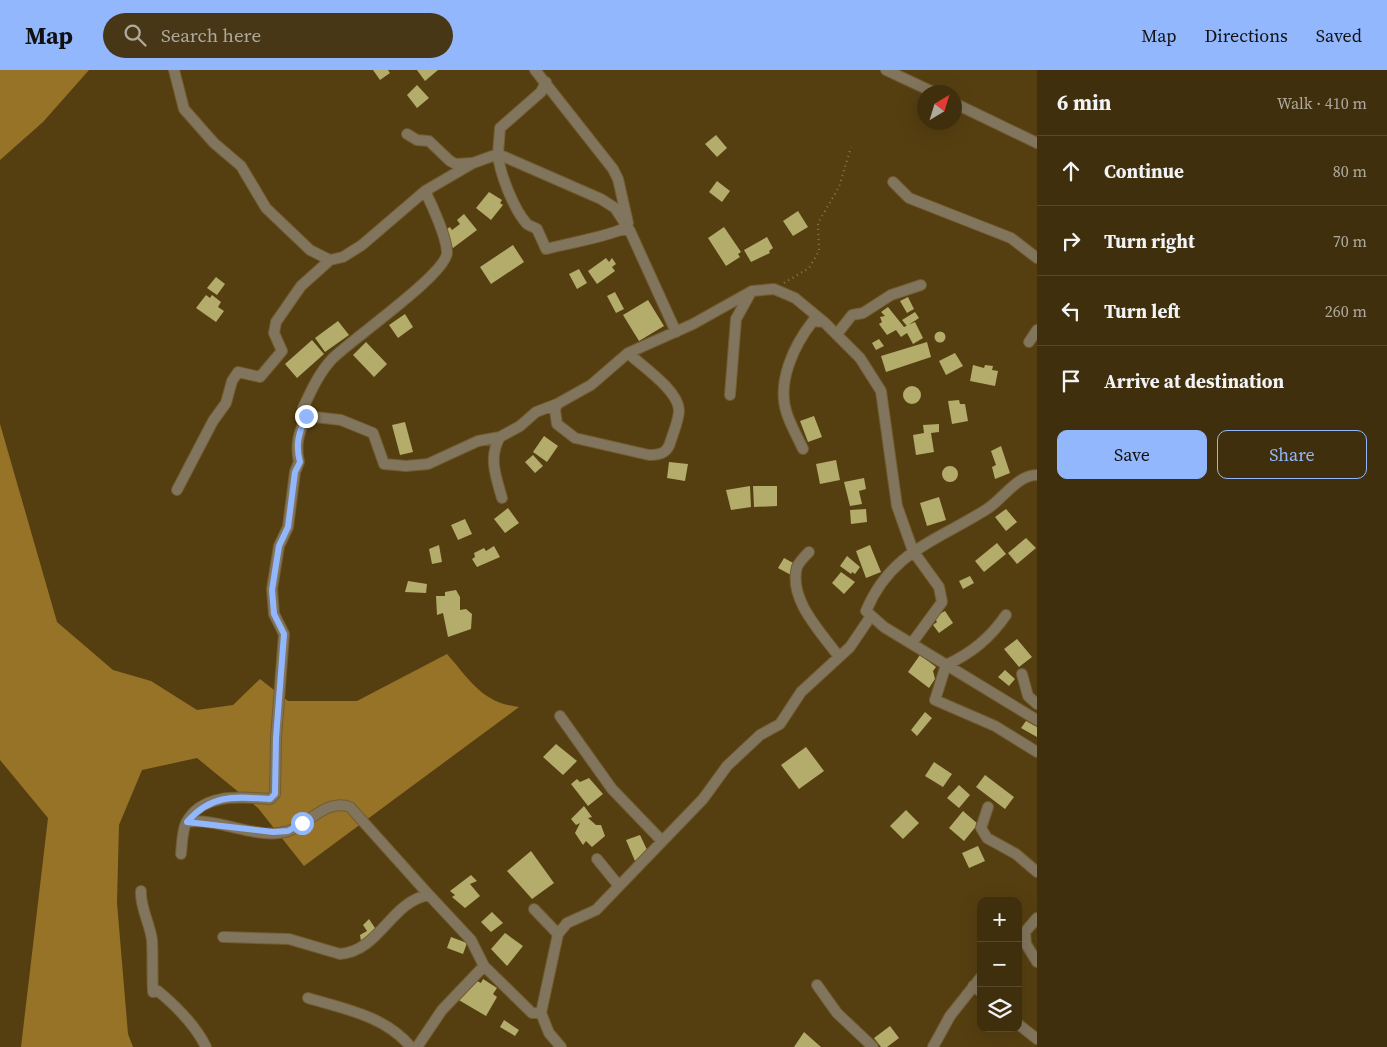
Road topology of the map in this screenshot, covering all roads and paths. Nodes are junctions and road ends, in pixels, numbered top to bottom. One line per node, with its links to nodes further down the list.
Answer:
1 (174, 70): 16 (street)
2 (535, 70): 4 (street)
3 (890, 71): 5 (street)
4 (546, 82): 10 (street); 14 (street)
5 (919, 85)
6 (962, 107): 8 (street)
7 (407, 134): 11 (street)
8 (1037, 144)
9 (851, 147): 18 (path)
10 (498, 154): 11 (street); 14 (street); 14 (street)
11 (473, 163): 13 (street)
12 (893, 182): 15 (street)
13 (425, 192): 16 (street); 28 (street)
14 (630, 231): 22 (street)
15 (1037, 258)
16 (330, 260): 32 (street)
17 (921, 285): 23 (street)
18 (774, 289): 19 (street); 20 (street)
19 (752, 291): 22 (street); 26 (street)
20 (824, 322): 23 (street); 30 (street)
21 (1037, 330): 24 (street)
22 (676, 332): 25 (street)
23 (837, 334): 34 (street)
24 (1029, 342)
25 (628, 353): 27 (street); 27 (street)
26 (730, 395)
27 (557, 404): 29 (street)
28 (306, 416): 29 (street); 47 (street)
29 (500, 436): 33 (street)
30 (804, 449)
31 (1035, 472): 34 (street)
32 (176, 490)
33 (502, 498)
34 (913, 551): 37 (street); 38 (street)
35 (809, 552): 39 (street)
36 (1006, 615): 40 (street)
37 (871, 616): 38 (street); 39 (street)
38 (912, 643): 40 (street)
39 (839, 657): 48 (street)
40 (946, 665): 44 (street); 45 (street)
41 (1022, 674): 42 (street)
42 (1037, 704)
43 (560, 716): 48 (street)
44 (1037, 720)
45 (1037, 752)
46 (988, 807): 51 (street)
47 (187, 822): 49 (street); 54 (street)
48 (661, 840): 52 (street)
49 (181, 854)
50 (597, 858): 52 (street)
51 (1037, 872)
52 (619, 886): 57 (street)
53 (141, 891): 68 (street)
54 (429, 894): 59 (street); 61 (street)
55 (534, 909): 57 (street)
56 (1037, 918): 58 (street)
57 (558, 934): 65 (street)
58 (1022, 936): 60 (street)
59 (223, 937)
60 (1037, 962)
61 (484, 966): 65 (street); 70 (street)
62 (817, 985): 72 (street)
63 (977, 989): 73 (street)
64 (308, 998): 69 (street)
65 (541, 1013): 71 (street)
66 (1022, 1027): 67 (street)
67 (1037, 1039)
68 (206, 1047)
69 (411, 1047)
70 (417, 1047)
71 (561, 1047)
72 (873, 1047)
73 (933, 1047)

